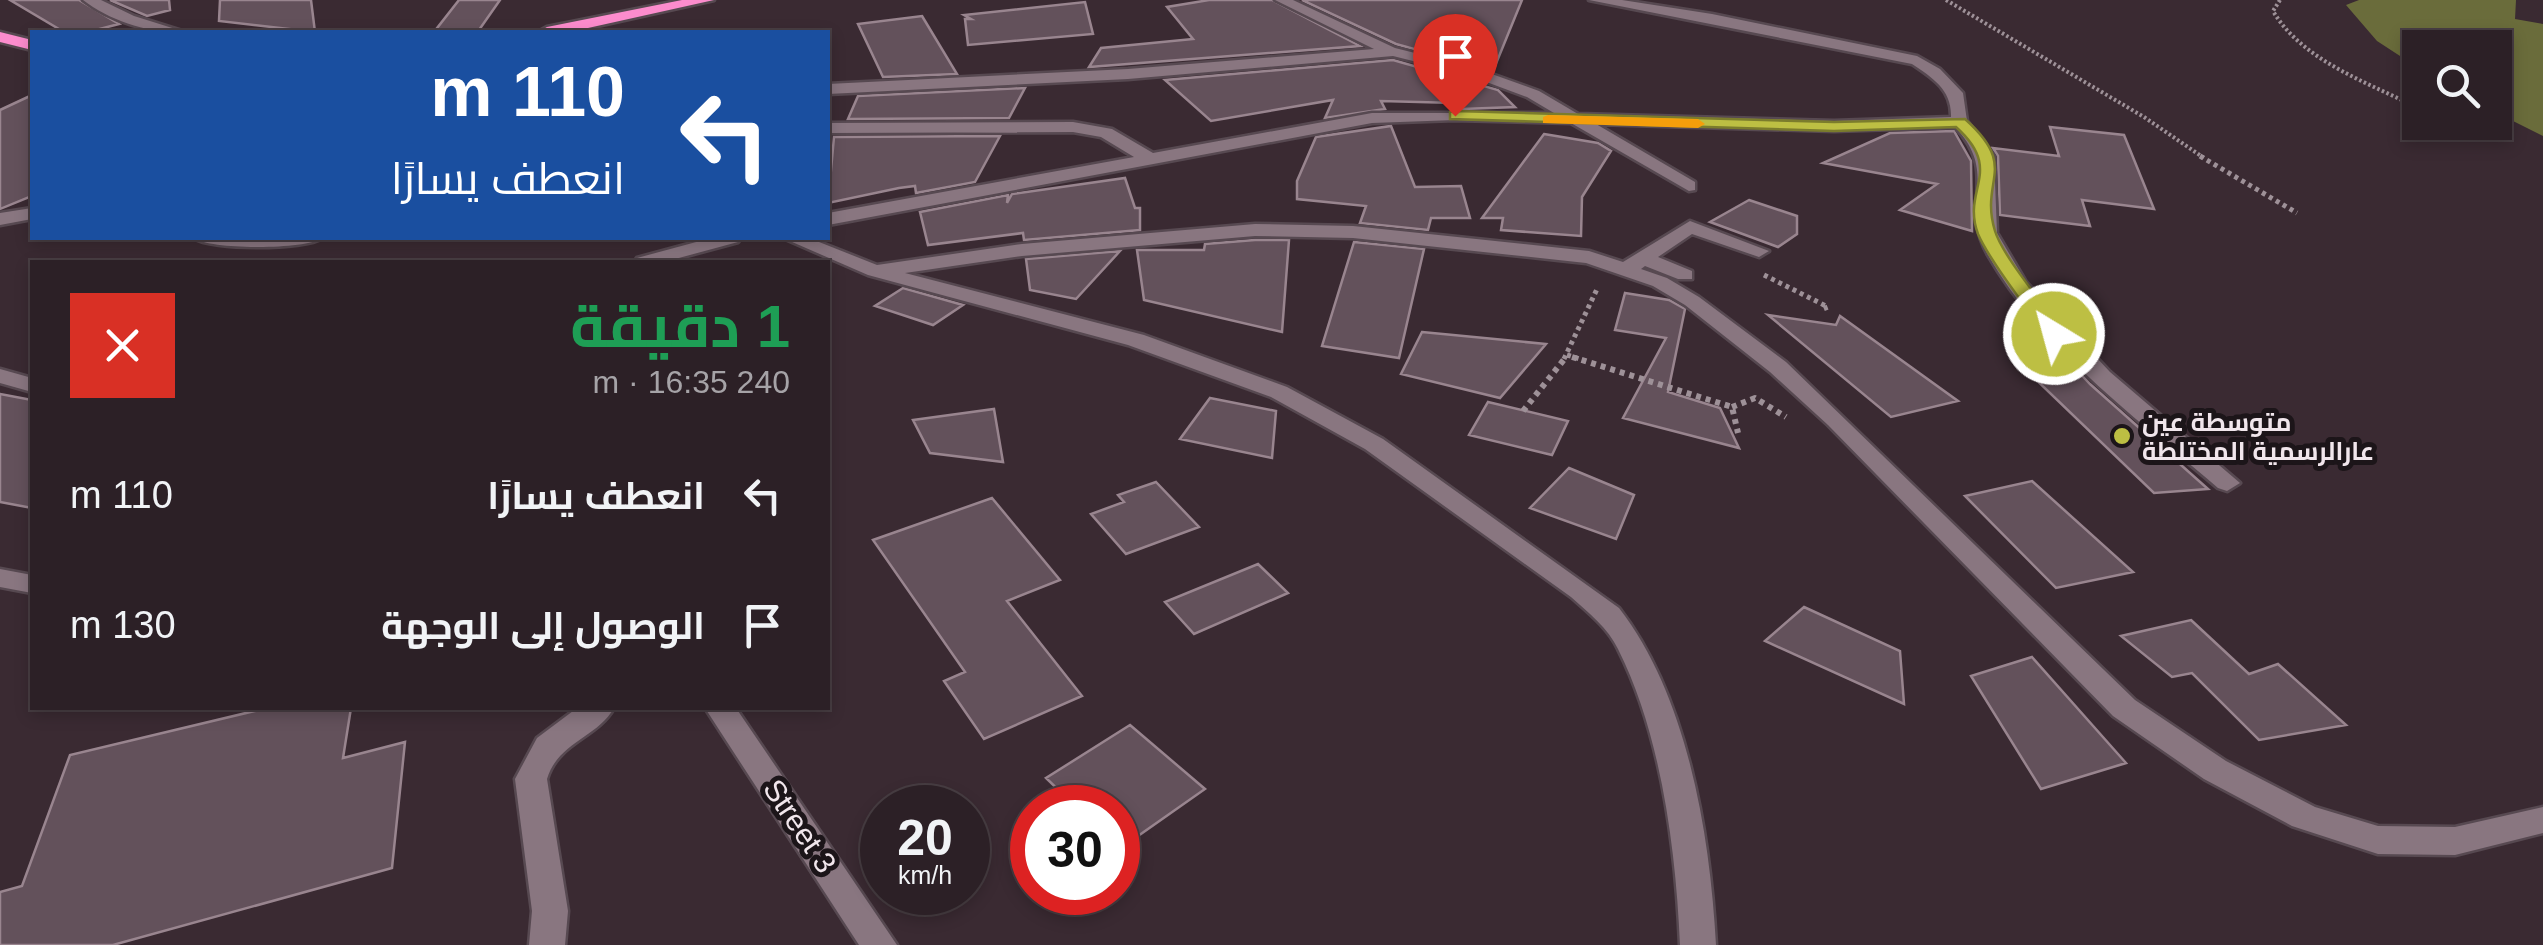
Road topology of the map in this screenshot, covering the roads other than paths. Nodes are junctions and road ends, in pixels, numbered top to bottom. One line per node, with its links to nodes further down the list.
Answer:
1 (90, 0): 5 (street)
2 (706, 0): 6 (highway)
3 (1282, 0): 9 (street)
4 (1596, 0): 12 (street)
5 (170, 30)
6 (557, 30)
7 (0, 37): 8 (highway)
8 (30, 45)
9 (1392, 52): 10 (street); 11 (street)
10 (830, 89)
11 (1576, 121): 12 (street); 14 (street); 15 (street)
12 (1960, 122): 30 (street)
13 (830, 128): 14 (street)
14 (1147, 157): 18 (street)
15 (1689, 186)
16 (30, 214): 17 (street)
17 (0, 219)
18 (830, 219)
19 (226, 240): 20 (street)
20 (280, 240)
21 (724, 240): 23 (street)
22 (798, 240): 26 (street)
23 (651, 260)
24 (1757, 261): 25 (street)
25 (1626, 264): 26 (street); 27 (street); 35 (street)
26 (875, 271): 38 (street)
27 (1685, 274)
28 (0, 376): 29 (street)
29 (30, 384)
30 (2227, 483)
31 (0, 578): 32 (street)
32 (30, 584)
33 (596, 710): 36 (street)
34 (721, 710): 37 (street, Street 3)
35 (2543, 820)
36 (547, 945)
37 (879, 945)
38 (1698, 945)

